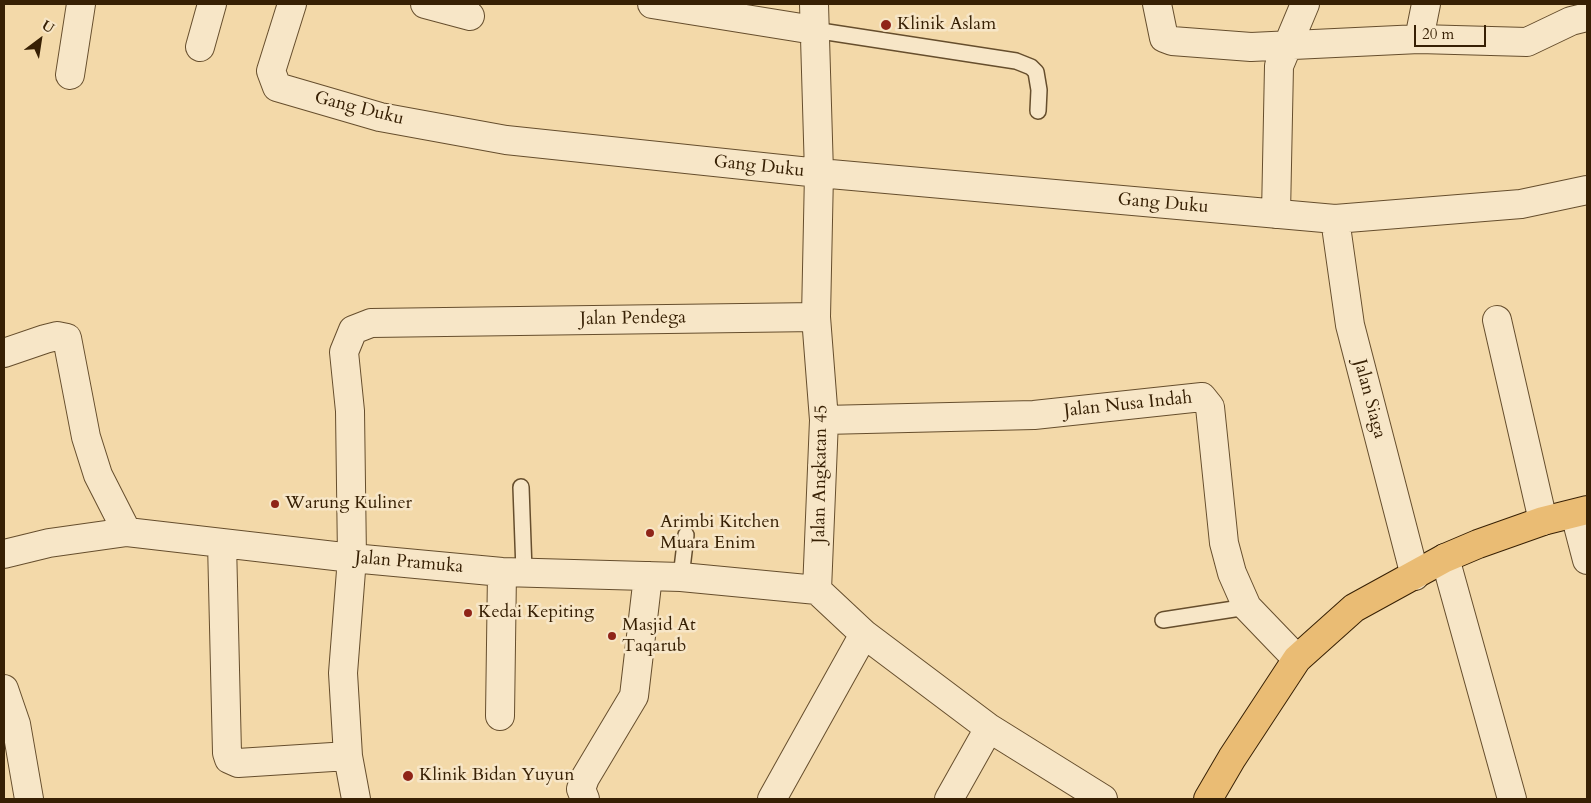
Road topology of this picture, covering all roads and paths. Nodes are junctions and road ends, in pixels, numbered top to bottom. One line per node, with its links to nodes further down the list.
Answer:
1 (81, 4): 15 (street)
2 (212, 4): 13 (street)
3 (292, 4): 17 (street, Gang Duku)
4 (425, 4): 8 (street)
5 (652, 4): 10 (street)
6 (1305, 4): 14 (street)
7 (1426, 4): 12 (street)
8 (470, 16)
9 (1159, 16): 14 (street)
10 (814, 17): 16 (lane); 17 (street, Jalan Angkatan 45)
11 (1587, 17): 12 (street)
12 (1419, 39): 14 (street)
13 (200, 47)
14 (1288, 47): 19 (street)
15 (70, 75)
16 (1038, 111)
17 (819, 174): 19 (street, Gang Duku); 21 (street, Jalan Angkatan 45)
18 (1587, 190): 20 (street, Gang Duku)
19 (1276, 214): 20 (street, Gang Duku)
20 (1334, 219): 37 (street, Jalan Siaga)
21 (816, 318): 24 (street, Jalan Angkatan 45); 32 (street, Jalan Pendega)
22 (1497, 320): 27 (street)
23 (4, 353): 28 (street)
24 (824, 420): 39 (street, Jalan Angkatan 45); 40 (street, Jalan Nusa Indah)
25 (520, 487): 35 (lane)
26 (1581, 512): 27 (highway); 34 (street)
27 (1543, 521): 33 (highway)
28 (127, 532): 30 (street, Jalan Pramuka); 31 (street, Jalan Pramuka)
29 (686, 536): 38 (lane)
30 (222, 543): 32 (street, Jalan Pramuka); 47 (street)
31 (4, 554)
32 (352, 558): 35 (street, Jalan Pramuka); 47 (street, Jalan Pendega)
33 (1445, 558): 37 (highway); 55 (street)
34 (1587, 560)
35 (513, 572): 36 (street, Jalan Pramuka); 45 (street)
36 (648, 576): 38 (street, Jalan Pramuka); 50 (street)
37 (1415, 576): 43 (highway)
38 (681, 577): 39 (street, Jalan Pramuka)
39 (818, 590): 42 (street)
40 (1247, 607): 41 (lane); 43 (street, Jalan Nusa Indah)
41 (1163, 620)
42 (864, 634): 46 (street); 51 (street)
43 (1297, 658): 54 (highway)
44 (4, 689): 48 (street)
45 (500, 716)
46 (989, 728): 52 (street); 53 (street)
47 (348, 756): 49 (street, Jalan Pendega)
48 (29, 799)
49 (356, 799)
50 (585, 799)
51 (772, 799)
52 (949, 799)
53 (1102, 799)
54 (1208, 799)
55 (1512, 799)

